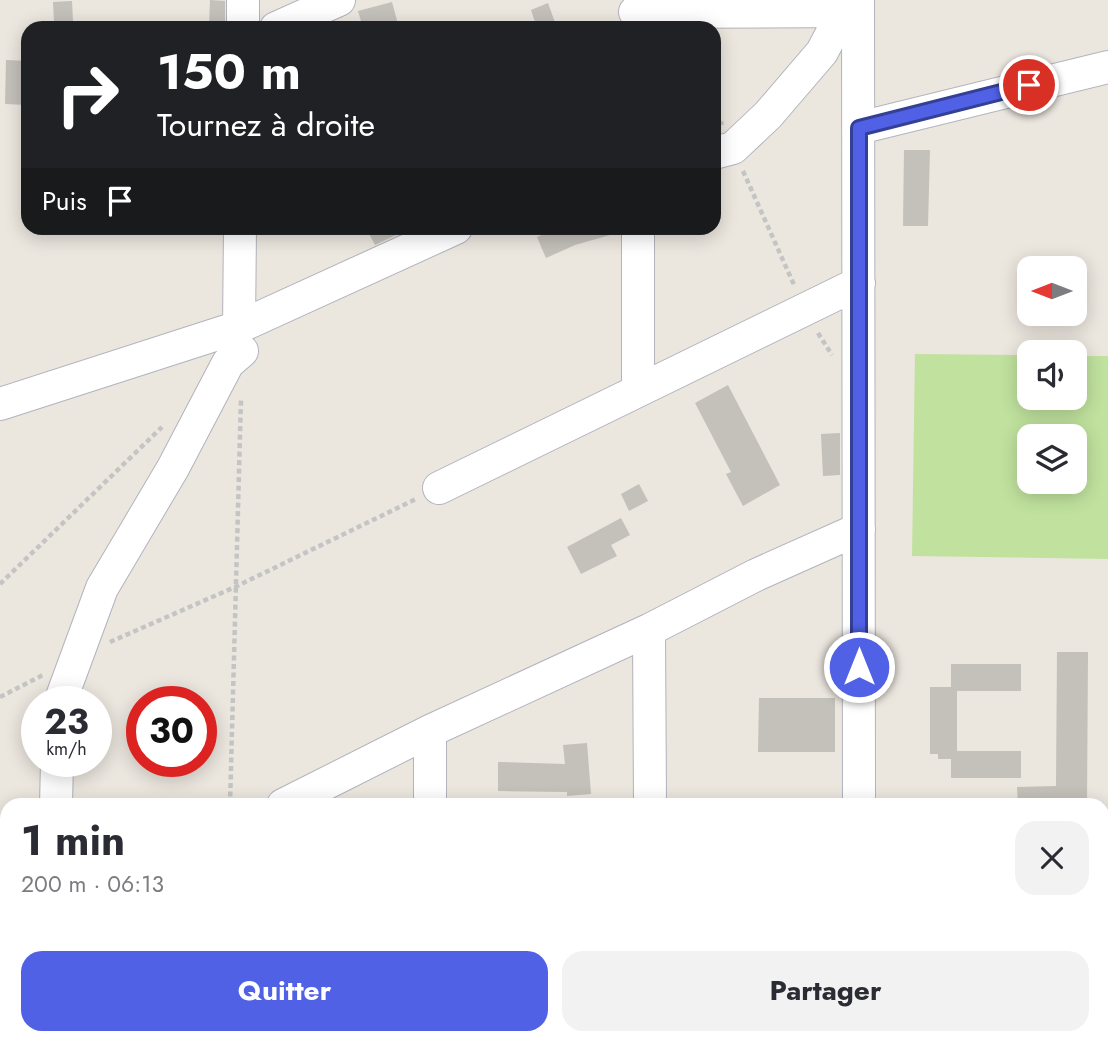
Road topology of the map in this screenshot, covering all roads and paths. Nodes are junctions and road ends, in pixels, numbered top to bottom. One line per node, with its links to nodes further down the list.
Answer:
1 (243, 0): 5 (street)
2 (339, 0): 6 (street)
3 (853, 8): 4 (street); 8 (street); 9 (street)
4 (635, 13)
5 (243, 21)
6 (292, 21)
7 (1108, 67): 8 (street)
8 (859, 128): 13 (street)
9 (723, 151): 14 (path)
10 (240, 235): 15 (street)
11 (442, 235): 15 (street)
12 (639, 235): 16 (street)
13 (859, 283): 14 (street); 18 (street)
14 (804, 308): 16 (street); 18 (path)
15 (241, 339): 19 (street); 26 (street)
16 (638, 389): 21 (street)
17 (241, 393): 24 (path)
18 (859, 393): 22 (street)
19 (0, 404)
20 (169, 421): 23 (path)
21 (439, 488): 24 (path)
22 (859, 529): 25 (street); 36 (street)
23 (0, 584)
24 (235, 587): 26 (path); 32 (path)
25 (649, 630): 29 (street); 35 (street)
26 (76, 657): 27 (street); 28 (path)
27 (66, 686)
28 (0, 697)
29 (430, 731): 33 (street); 34 (street)
30 (57, 777): 31 (street)
31 (56, 798)
32 (230, 798)
33 (297, 798)
34 (430, 798)
35 (650, 798)
36 (859, 798)

